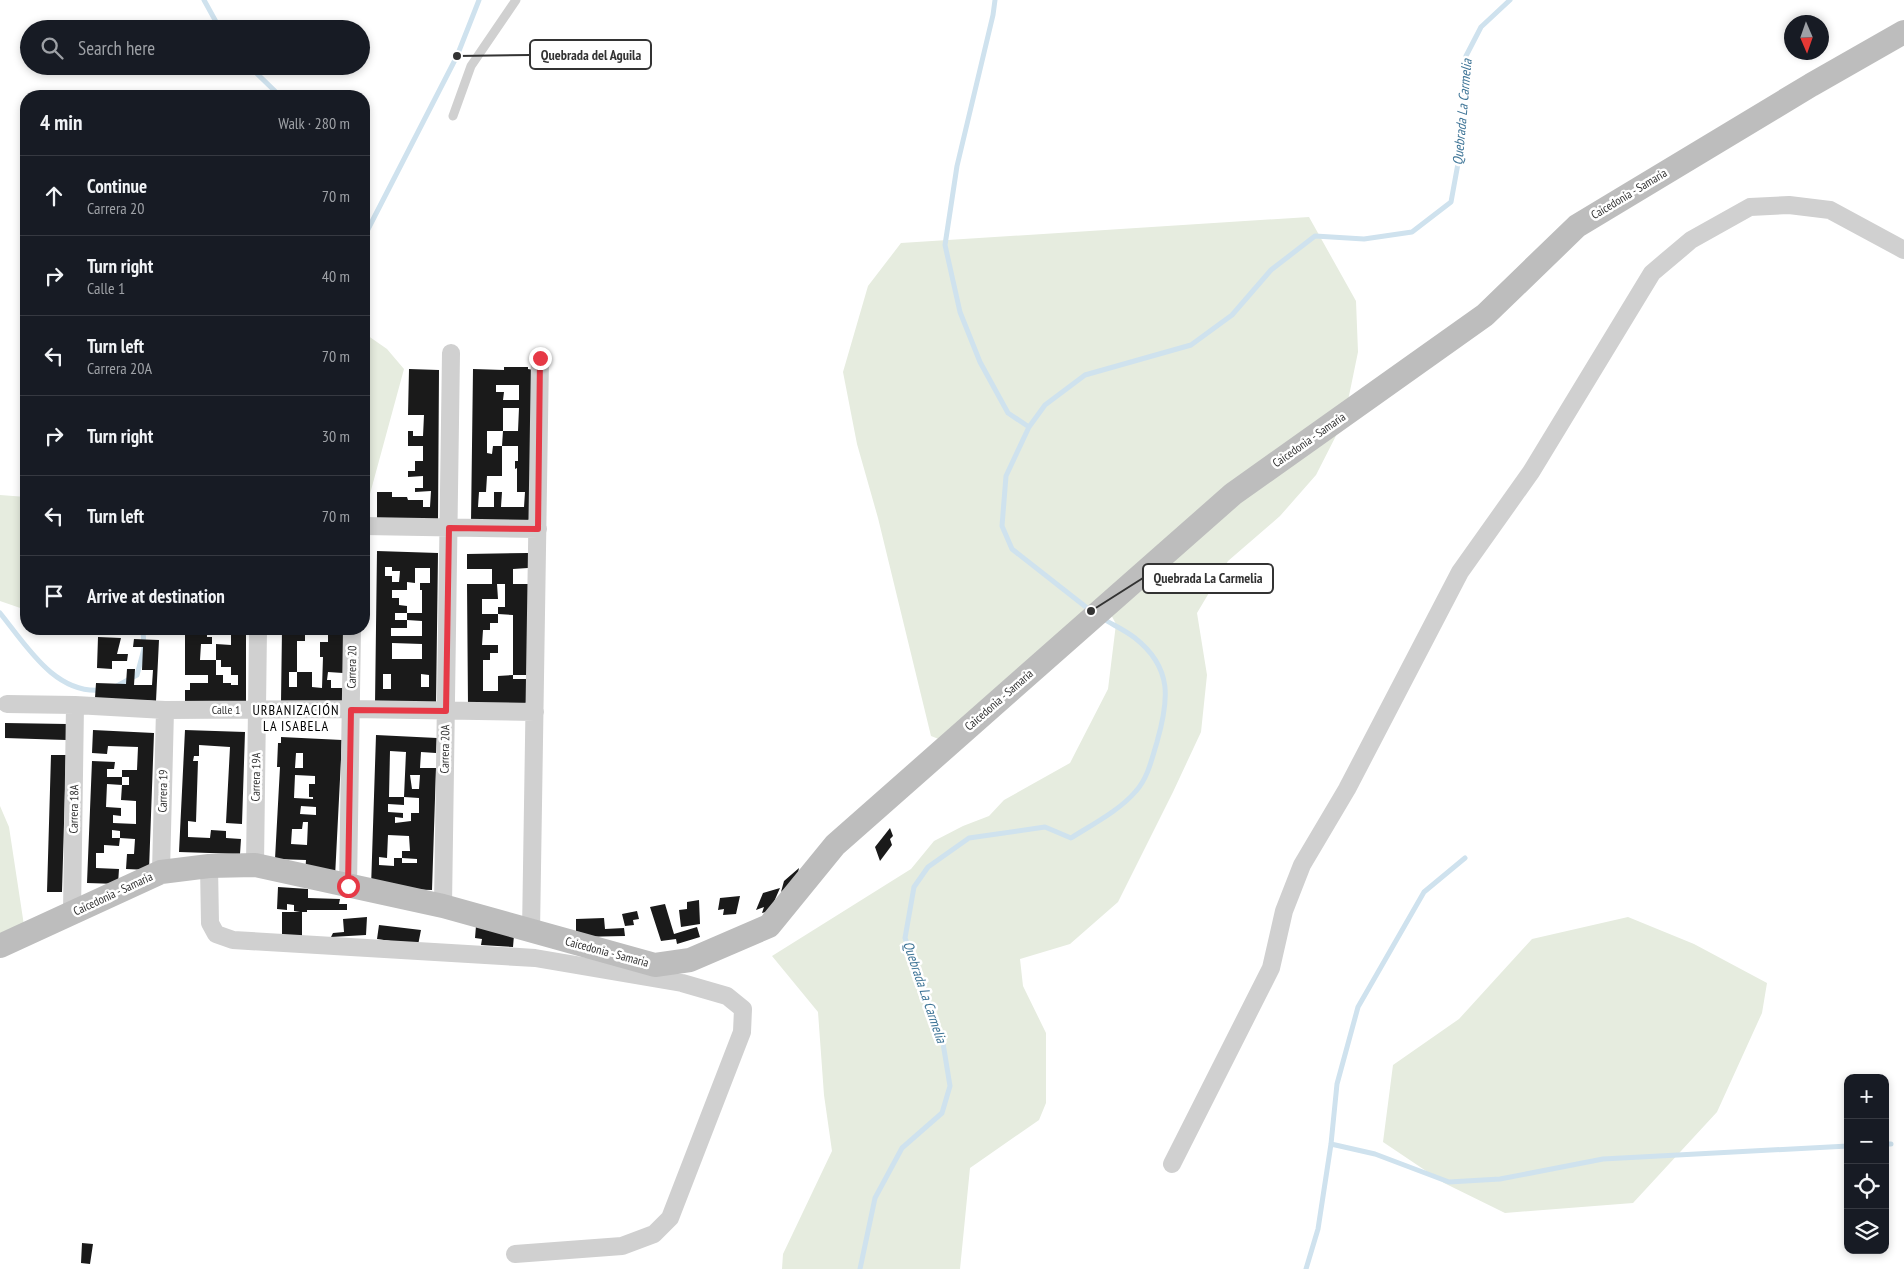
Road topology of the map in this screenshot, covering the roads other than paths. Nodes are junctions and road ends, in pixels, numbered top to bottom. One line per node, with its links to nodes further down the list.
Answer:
1 (516, 0): 3 (lane)
2 (1904, 32): 25 (street, Caicedonia - Samaria)
3 (453, 116)
4 (1904, 250): 27 (street)
5 (451, 353): 8 (street, Carrera 20A)
6 (540, 358): 9 (street)
7 (370, 526): 8 (street)
8 (449, 528): 9 (street); 17 (street, Carrera 20A)
9 (538, 529): 18 (street)
10 (258, 635): 15 (street, Carrera 19A)
11 (352, 635): 16 (street, Carrera 20)
12 (7, 704): 13 (street, Calle 1)
13 (75, 705): 14 (street, Calle 1); 24 (street, Carrera 18A)
14 (165, 710): 15 (street, Calle 1); 21 (street, Carrera 19)
15 (257, 710): 16 (street, Calle 1); 19 (street, Carrera 19A)
16 (351, 710): 17 (street, Calle 1); 22 (street, Carrera 20)
17 (446, 711): 18 (street, Calle 1); 23 (street, Carrera 20A)
18 (535, 712): 25 (street)
19 (255, 865): 20 (street, Caicedonia - Samaria); 22 (street, Caicedonia - Samaria)
20 (209, 866): 21 (street, Caicedonia - Samaria); 28 (street)
21 (161, 872): 24 (street, Caicedonia - Samaria)
22 (348, 886): 23 (street, Caicedonia - Samaria)
23 (443, 906): 25 (street, Caicedonia - Samaria)
24 (72, 913): 26 (street, Caicedonia - Samaria)
25 (531, 932)
26 (0, 946)
27 (1172, 1164)
28 (515, 1254)

